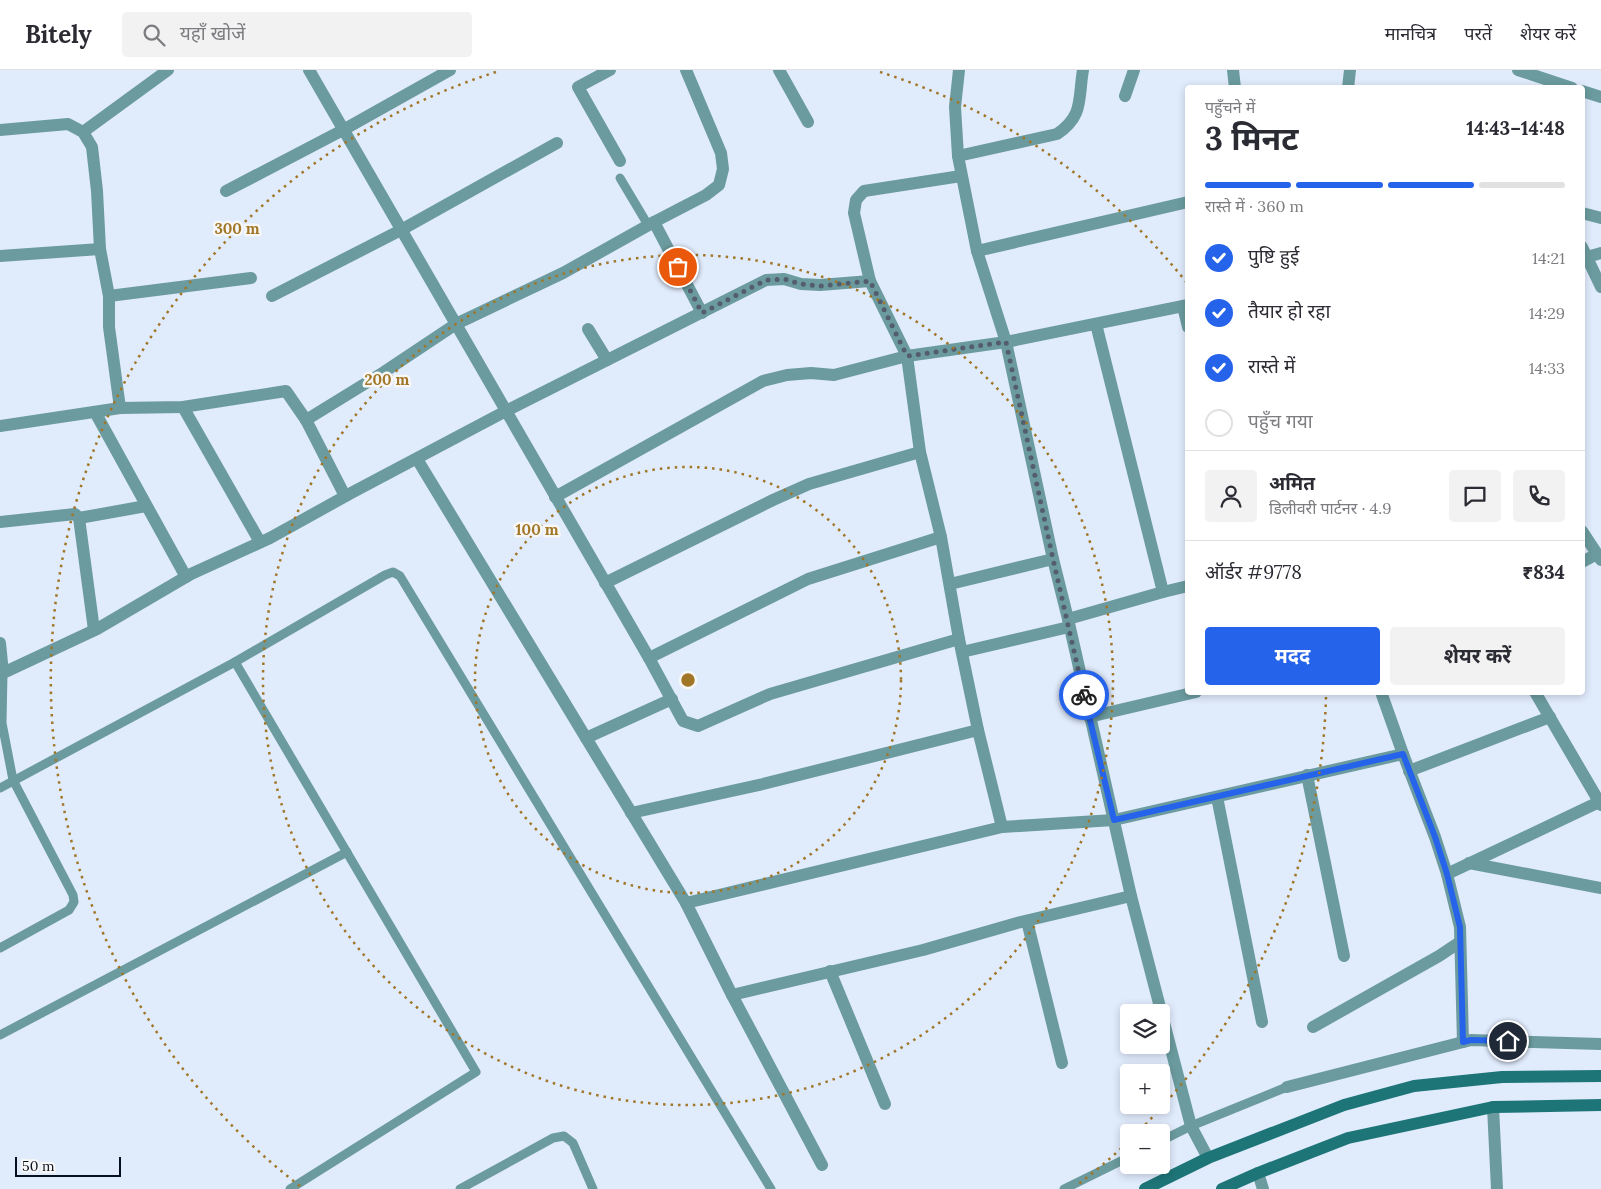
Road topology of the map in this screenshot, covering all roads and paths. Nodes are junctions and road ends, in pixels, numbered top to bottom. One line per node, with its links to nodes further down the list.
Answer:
1 (168, 70): 22 (street)
2 (309, 70): 21 (street)
3 (450, 70): 21 (street)
4 (610, 70): 25 (street)
5 (686, 70): 32 (street)
6 (779, 70): 19 (street)
7 (959, 70): 24 (street)
8 (1083, 70): 24 (street)
9 (1134, 70): 17 (street)
10 (1233, 70): 13 (street)
11 (1350, 70): 14 (street)
12 (1518, 70): 15 (street)
13 (1235, 85)
14 (1348, 85)
15 (1563, 85)
16 (1585, 92): 18 (street)
17 (1126, 96)
18 (1601, 97)
19 (808, 122)
20 (0, 130): 22 (street)
21 (343, 130): 28 (street); 33 (street)
22 (83, 132): 34 (street)
23 (557, 143): 33 (street)
24 (958, 156): 26 (street)
25 (620, 160)
26 (961, 176): 35 (street); 40 (street)
27 (620, 178): 32 (lane)
28 (226, 191)
29 (1185, 203): 35 (street)
30 (1585, 214): 31 (street)
31 (1601, 218)
32 (651, 224): 45 (street); 46 (street)
33 (401, 230): 43 (street); 46 (street)
34 (100, 249): 38 (street); 42 (street)
35 (977, 251): 49 (street)
36 (1585, 252): 37 (street); 41 (street)
37 (1601, 253)
38 (0, 256)
39 (251, 278): 42 (street)
40 (870, 281): 45 (street); 50 (street)
41 (1601, 287)
42 (109, 296): 53 (street)
43 (272, 296)
44 (1185, 306): 47 (street)
45 (702, 313): 51 (street)
46 (456, 324): 54 (street); 56 (street)
47 (1096, 324): 49 (street); 75 (street)
48 (588, 329): 51 (street)
49 (1006, 342): 50 (street); 69 (street)
50 (907, 356): 58 (street); 61 (street)
51 (607, 360): 54 (street)
52 (183, 407): 53 (street); 56 (street); 67 (street)
53 (120, 408): 55 (street)
54 (506, 411): 59 (street); 61 (street)
55 (95, 412): 57 (street); 62 (street)
56 (306, 420): 60 (street)
57 (0, 426)
58 (920, 452): 66 (street); 72 (street)
59 (417, 459): 60 (street); 90 (street)
60 (345, 496): 67 (street)
61 (555, 497): 72 (street)
62 (146, 506): 63 (street); 71 (street)
63 (79, 518): 64 (street); 77 (street)
64 (0, 522)
65 (1585, 536): 68 (street)
66 (941, 537): 73 (street); 80 (street)
67 (260, 542): 71 (street)
68 (1599, 557): 70 (street)
69 (1053, 559): 73 (street); 76 (street)
70 (1585, 561)
71 (186, 577): 77 (street)
72 (605, 583): 80 (street)
73 (950, 584): 79 (street)
74 (1185, 587): 75 (street)
75 (1163, 592): 76 (street)
76 (1069, 623): 79 (street); 87 (street)
77 (94, 630): 82 (street)
78 (0, 643): 82 (street)
79 (960, 645): 86 (street); 89 (street)
80 (648, 658): 86 (street)
81 (235, 662): 94 (lane); 101 (lane); 133 (lane)
82 (3, 673): 94 (lane)
83 (1185, 695): 87 (street)
84 (1381, 695): 91 (street)
85 (1537, 695): 88 (street)
86 (672, 699): 90 (street)
87 (1089, 717): 99 (street)
88 (1550, 717): 92 (street); 97 (street)
89 (978, 730): 98 (street); 100 (street)
90 (586, 738): 98 (street)
91 (1403, 754): 92 (street); 93 (street)
92 (1409, 771): 103 (street)
93 (1308, 775): 96 (street); 110 (street)
94 (13, 780): 95 (lane); 109 (lane)
95 (0, 788)
96 (1217, 797): 99 (street); 113 (street)
97 (1600, 804): 102 (street)
98 (631, 813): 106 (street)
99 (1114, 820): 100 (street); 105 (street)
100 (1002, 827): 106 (street)
101 (348, 852): 115 (lane); 130 (lane)
102 (1469, 864): 103 (street); 104 (street)
103 (1447, 874): 108 (street)
104 (1601, 888)
105 (1131, 896): 107 (street); 124 (street)
106 (686, 903): 112 (street)
107 (1027, 921): 111 (street); 118 (street)
108 (1460, 942): 114 (street); 116 (street)
109 (0, 948)
110 (1344, 956)
111 (830, 971): 112 (street); 121 (street)
112 (732, 994): 128 (street)
113 (1262, 1022)
114 (1313, 1027)
115 (0, 1035)
116 (1463, 1042): 117 (street); 120 (street)
117 (1601, 1044)
118 (1062, 1063)
119 (1601, 1076): 126 (street)
120 (1287, 1087): 124 (lane)
121 (886, 1104)
122 (1601, 1105): 123 (street)
123 (1493, 1107): 129 (street); 138 (street)
124 (1191, 1126): 125 (lane); 126 (street)
125 (1170, 1136)
126 (1208, 1158): 135 (street)
127 (1120, 1161): 134 (lane)
128 (822, 1165)
129 (1258, 1173): 136 (street); 137 (street)
130 (290, 1189)
131 (460, 1189): 132 (lane)
132 (593, 1189)
133 (771, 1189)
134 (1064, 1189)
135 (1145, 1189)
136 (1222, 1189)
137 (1263, 1189)
138 (1497, 1189)

